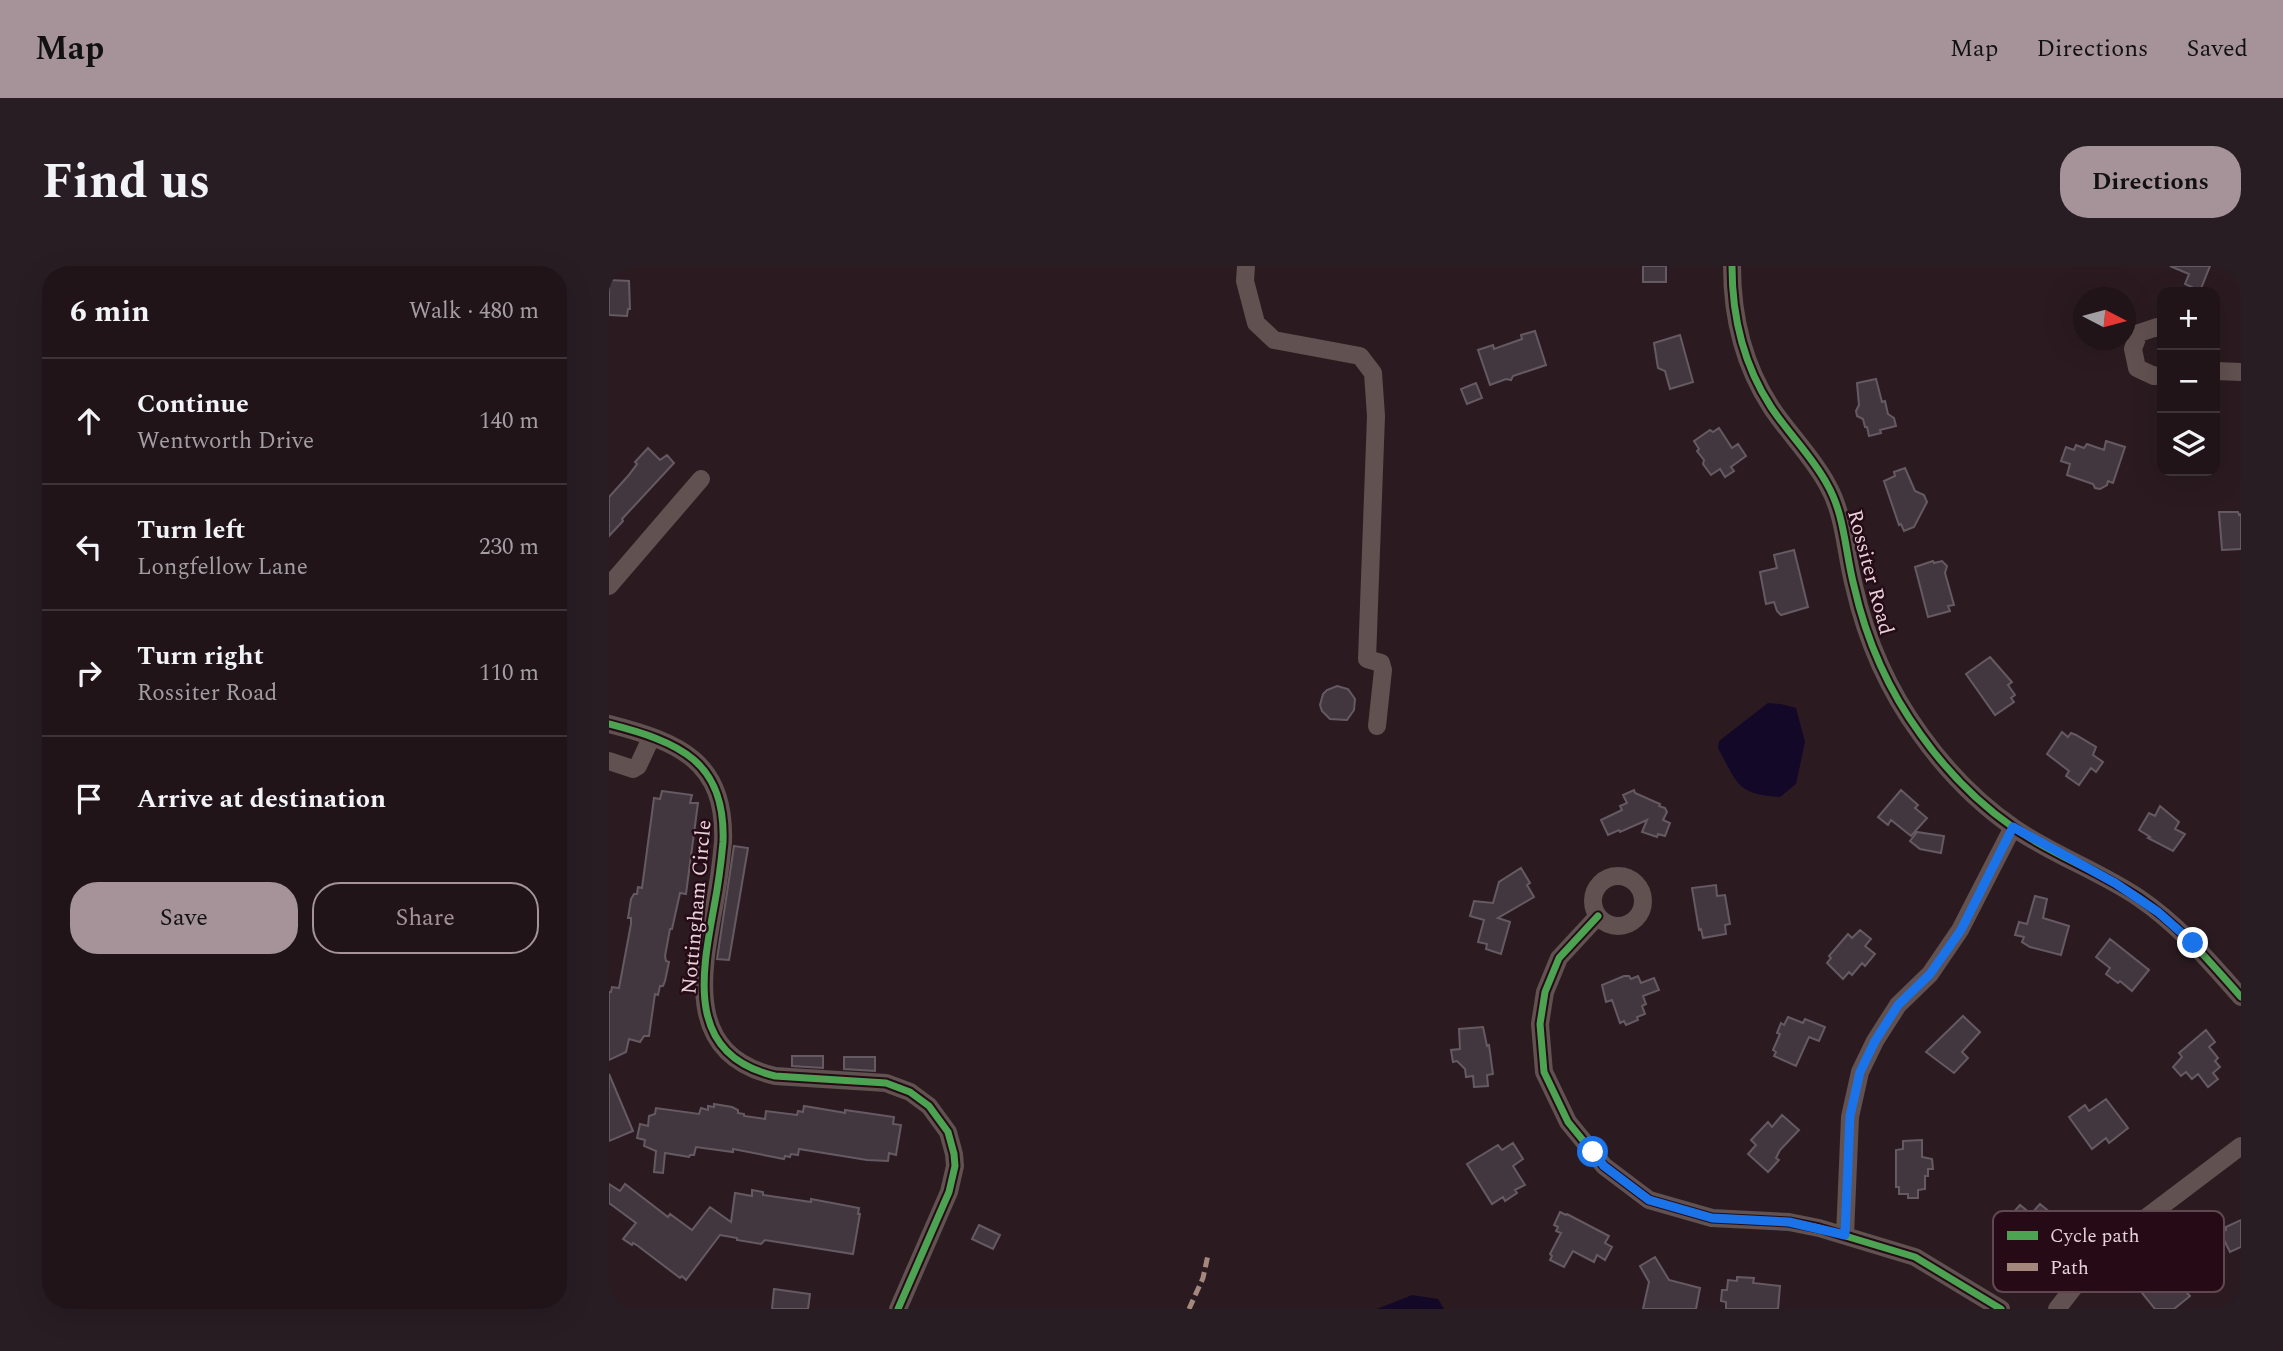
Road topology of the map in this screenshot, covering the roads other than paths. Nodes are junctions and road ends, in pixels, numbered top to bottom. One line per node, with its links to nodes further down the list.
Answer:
1 (1246, 266): 10 (street)
2 (1732, 266): 13 (street, Rossiter Road)
3 (2157, 327): 6 (street)
4 (2220, 372): 5 (street)
5 (2241, 372)
6 (2157, 376)
7 (701, 479): 8 (street)
8 (609, 586)
9 (609, 724): 11 (street, Nottingham Circle)
10 (1377, 726)
11 (651, 738): 12 (street); 20 (street, Nottingham Circle)
12 (609, 761)
13 (2013, 827): 15 (street, Rossiter Road); 18 (street)
14 (1598, 916): 18 (street)
15 (2241, 998)
16 (2241, 1146): 17 (street)
17 (2155, 1211)
18 (1845, 1235): 21 (street)
19 (2070, 1292): 22 (street)
20 (898, 1309)
21 (2001, 1309)
22 (2057, 1309)

